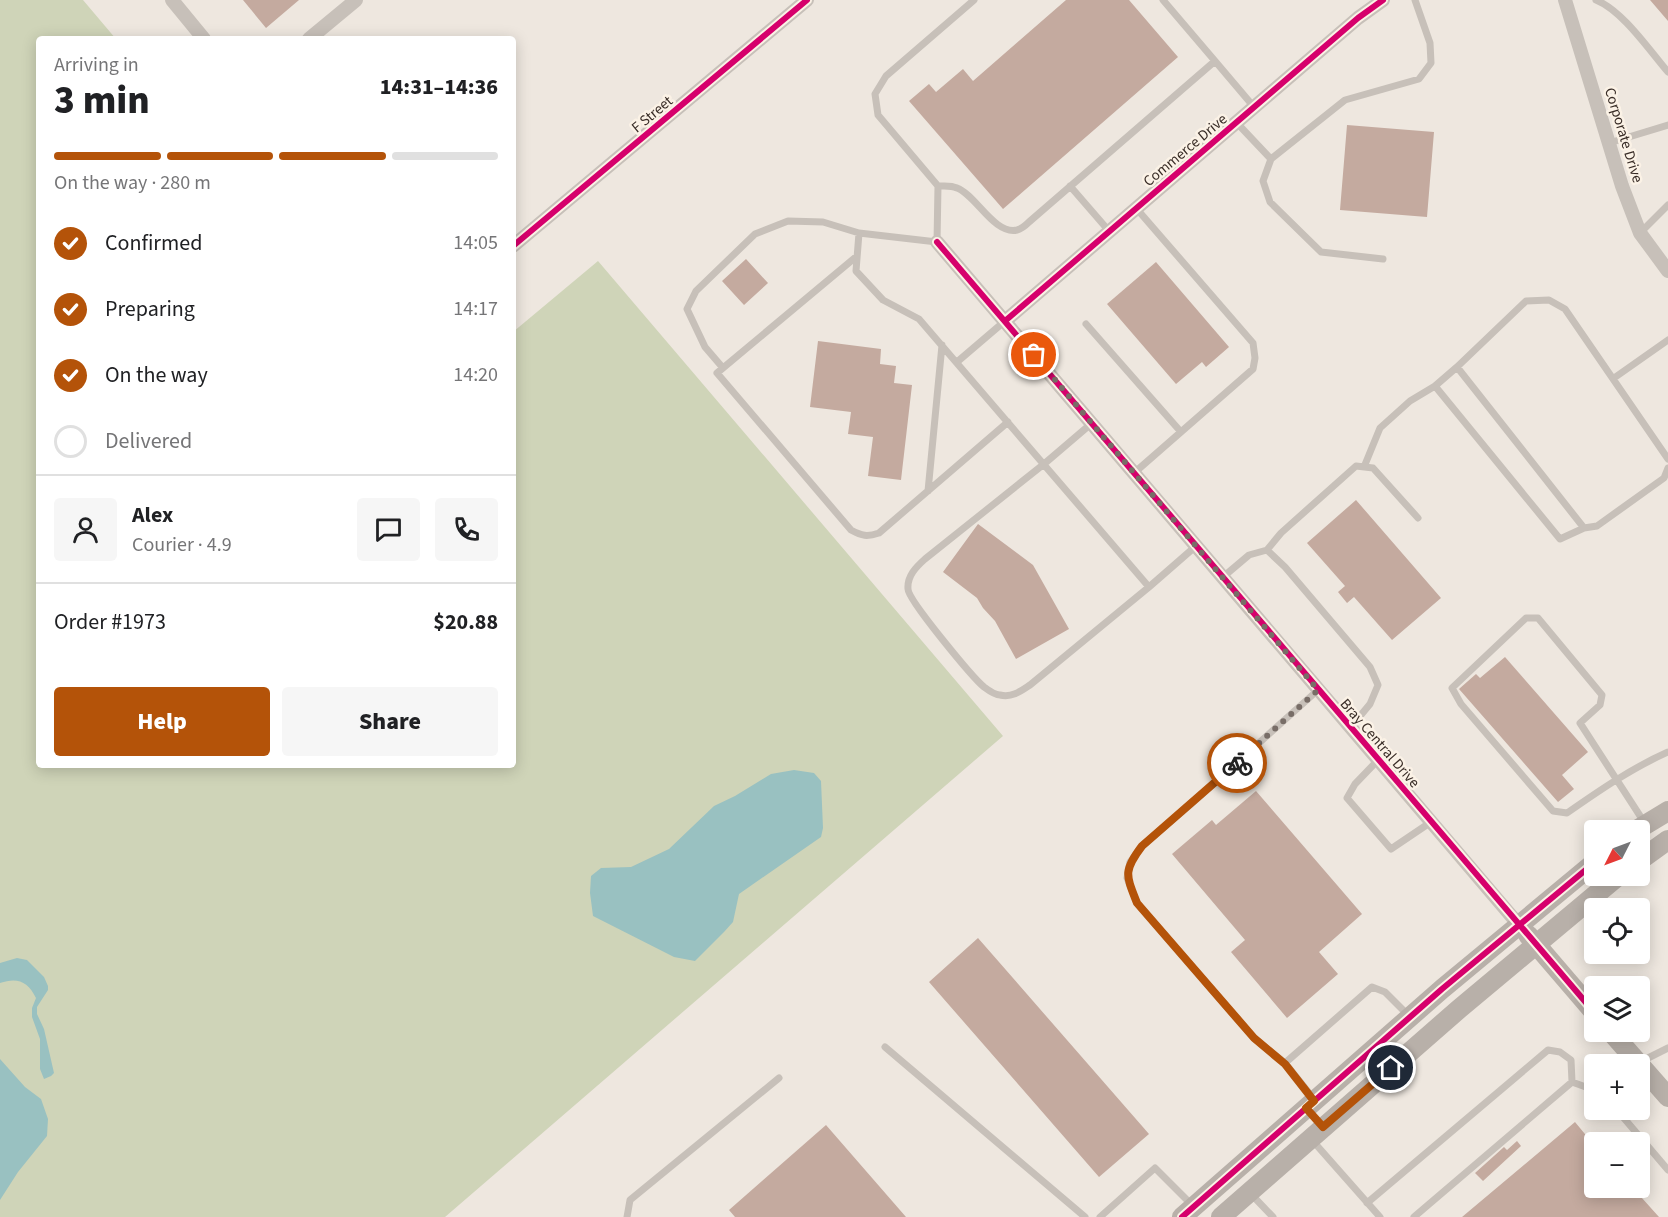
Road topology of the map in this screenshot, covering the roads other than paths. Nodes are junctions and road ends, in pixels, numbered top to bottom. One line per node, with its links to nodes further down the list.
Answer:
1 (172, 0): 10 (street)
2 (356, 0): 11 (street)
3 (807, 0): 27 (street, F Street)
4 (974, 0): 19 (lane)
5 (1163, 0): 12 (lane)
6 (1383, 0): 14 (street, Commerce Drive)
7 (1415, 0): 18 (lane)
8 (1565, 0): 17 (street, Corporate Drive)
9 (1596, 0): 13 (lane)
10 (202, 36)
11 (313, 36)
12 (1215, 61): 14 (lane); 20 (lane)
13 (1668, 72)
14 (1254, 106): 15 (street, Commerce Drive)
15 (1236, 122): 18 (lane); 22 (street, Commerce Drive)
16 (1668, 125): 17 (lane)
17 (1609, 143): 25 (street, Corporate Drive)
18 (1271, 159): 29 (lane)
19 (938, 186): 20 (lane); 26 (lane)
20 (1071, 186): 23 (lane)
21 (1668, 205): 25 (lane)
22 (1136, 208): 23 (street, Commerce Drive); 42 (lane)
23 (1109, 231): 31 (street, Commerce Drive)
24 (859, 233): 26 (lane); 28 (lane); 37 (lane)
25 (1640, 233): 30 (street, Corporate Drive)
26 (937, 242): 31 (street, Bray Central Drive)
27 (516, 243)
28 (857, 256): 34 (lane); 37 (lane)
29 (1383, 259)
30 (1668, 271)
31 (1005, 321): 35 (lane); 41 (street, Bray Central Drive)
32 (1086, 324): 42 (lane)
33 (1668, 340): 38 (lane)
34 (942, 345): 35 (lane); 48 (lane)
35 (957, 362): 40 (lane)
36 (1457, 367): 38 (lane); 39 (lane); 50 (lane)
37 (723, 368): 48 (lane)
38 (1614, 378): 43 (lane)
39 (1434, 386): 45 (lane); 50 (lane)
40 (1008, 422): 44 (lane); 48 (lane)
41 (1092, 423): 44 (lane); 47 (street, Bray Central Drive)
42 (1180, 432): 47 (lane)
43 (1668, 459)
44 (1044, 464): 54 (lane); 54 (lane)
45 (1364, 467): 49 (lane); 52 (lane)
46 (1668, 468): 50 (lane)
47 (1134, 473): 51 (street, Bray Central Drive)
48 (928, 491)
49 (1418, 518)
50 (1584, 528)
51 (1196, 546): 53 (street, Bray Central Drive); 54 (lane)
52 (1267, 550): 53 (lane); 56 (lane)
53 (1223, 577): 55 (street, Bray Central Drive)
54 (1149, 587)
55 (1318, 690): 56 (street, Bray Central Drive); 77 (lane)
56 (1351, 727): 58 (street, Bray Central Drive)
57 (1668, 752): 59 (lane)
58 (1378, 760): 62 (street, Bray Central Drive); 62 (lane)
59 (1618, 779): 59 (lane); 61 (lane)
60 (1668, 811): 63 (street)
61 (1637, 820)
62 (1431, 822): 68 (street, Bray Central Drive)
63 (1650, 822)
64 (1668, 840): 65 (street)
65 (1650, 853)
66 (1584, 871): 68 (street)
67 (1606, 886): 69 (street)
68 (1519, 925): 69 (street, Bray Central Drive); 71 (street)
69 (1536, 944): 70 (street, Bray Central Drive); 85 (street)
70 (1584, 1000)
71 (1410, 1017): 77 (lane); 83 (street)
72 (1619, 1042): 75 (street)
73 (885, 1047): 91 (lane)
74 (1668, 1048): 76 (lane)
75 (1629, 1054)
76 (1650, 1057)
77 (1285, 1064): 83 (lane)
78 (779, 1078): 90 (lane)
79 (1650, 1078): 82 (street)
80 (1572, 1082): 81 (lane); 88 (lane); 96 (lane)
81 (1584, 1086)
82 (1668, 1097)
83 (1310, 1104): 85 (street); 89 (street)
84 (1626, 1120): 86 (lane)
85 (1317, 1133): 87 (street); 88 (lane)
86 (1668, 1170)
87 (1249, 1192): 93 (street); 94 (lane)
88 (1367, 1203): 95 (lane)
89 (1188, 1212): 92 (lane)
90 (627, 1217)
91 (1085, 1217)
92 (1100, 1217)
93 (1221, 1217)
94 (1273, 1217)
95 (1380, 1217)
96 (1414, 1217)

